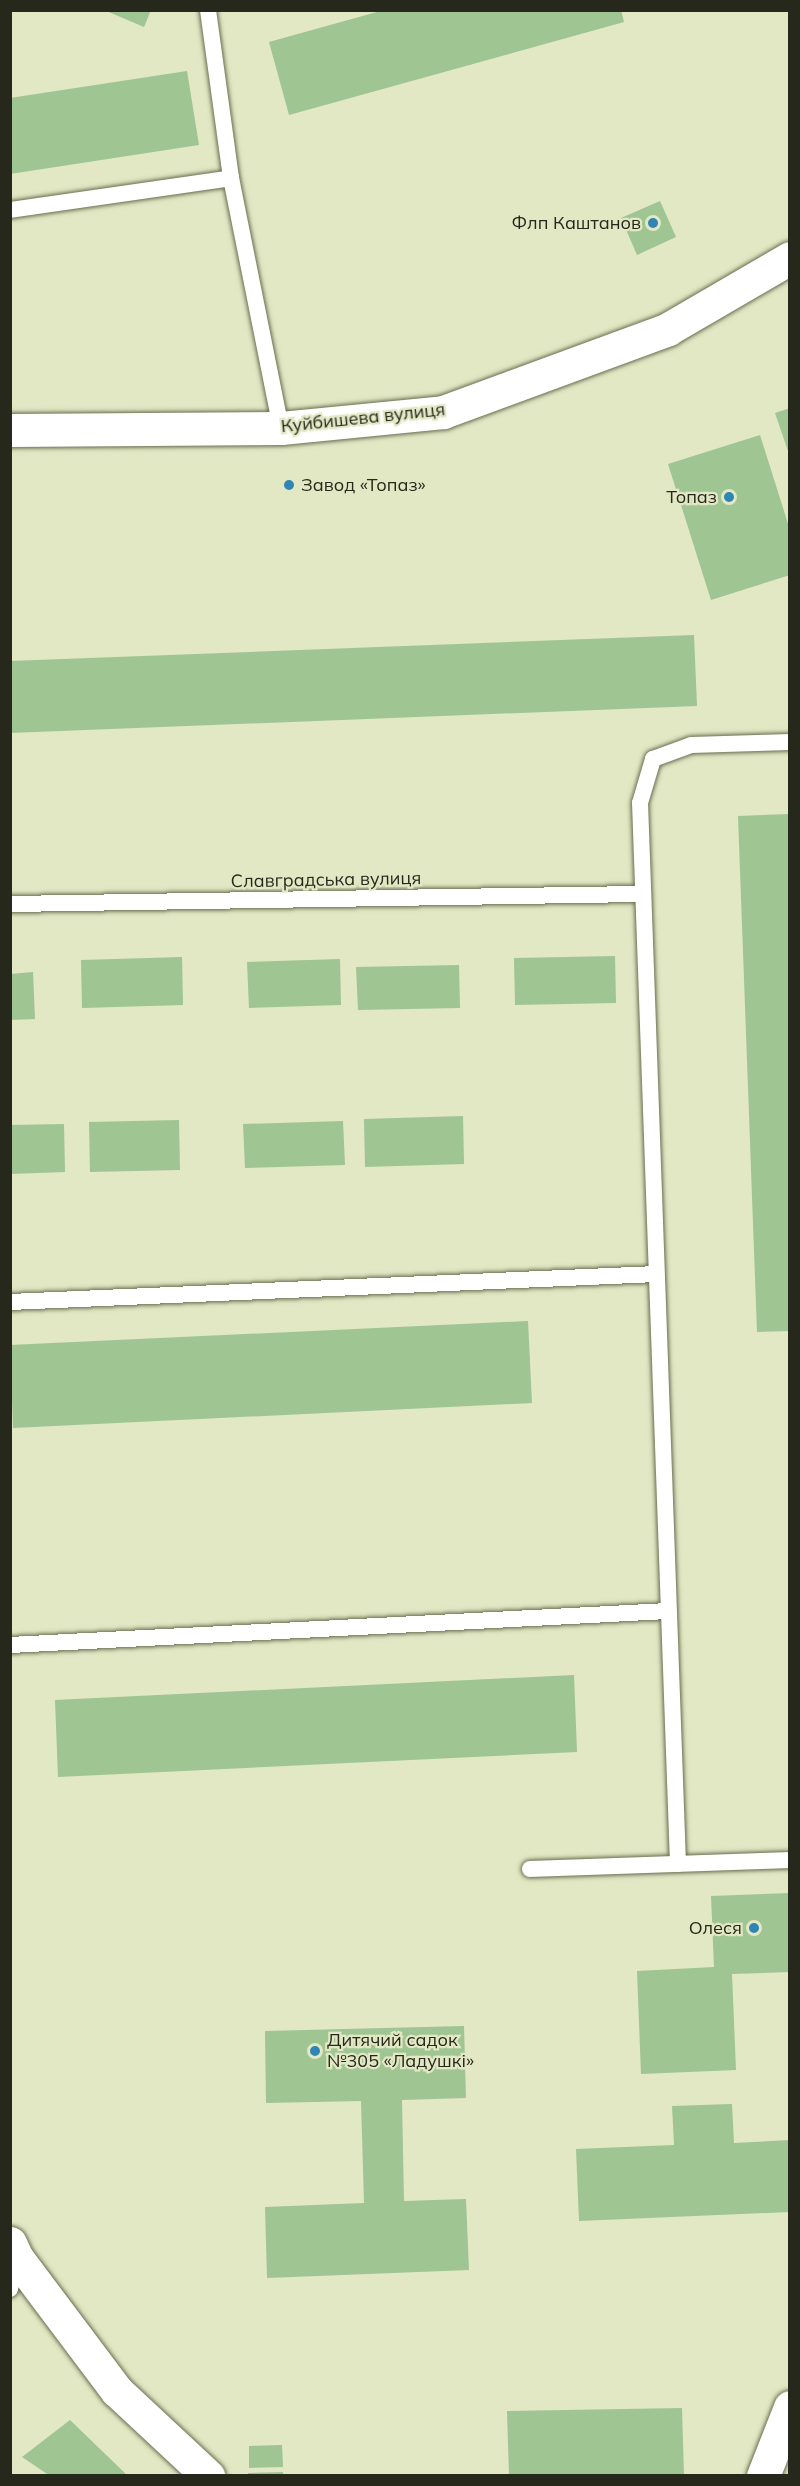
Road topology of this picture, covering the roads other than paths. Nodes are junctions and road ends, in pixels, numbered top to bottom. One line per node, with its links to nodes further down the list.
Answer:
1 (208, 10): 2 (lane)
2 (231, 178): 3 (lane); 5 (lane)
3 (10, 210)
4 (789, 258): 5 (main road, Куйбишева вулиця)
5 (281, 428): 6 (main road, Куйбишева вулиця)
6 (10, 430)
7 (789, 742): 8 (lane)
8 (643, 894): 9 (lane, Славградська вулиця); 10 (lane)
9 (10, 904)
10 (656, 1274): 11 (lane); 12 (lane)
11 (10, 1302)
12 (669, 1611): 13 (lane); 15 (lane)
13 (10, 1645)
14 (789, 1860): 15 (lane)
15 (678, 1864): 16 (lane)
16 (530, 1869)
17 (13, 2264): 19 (main road)
18 (787, 2420): 20 (main road)
19 (208, 2475)
20 (763, 2475)

